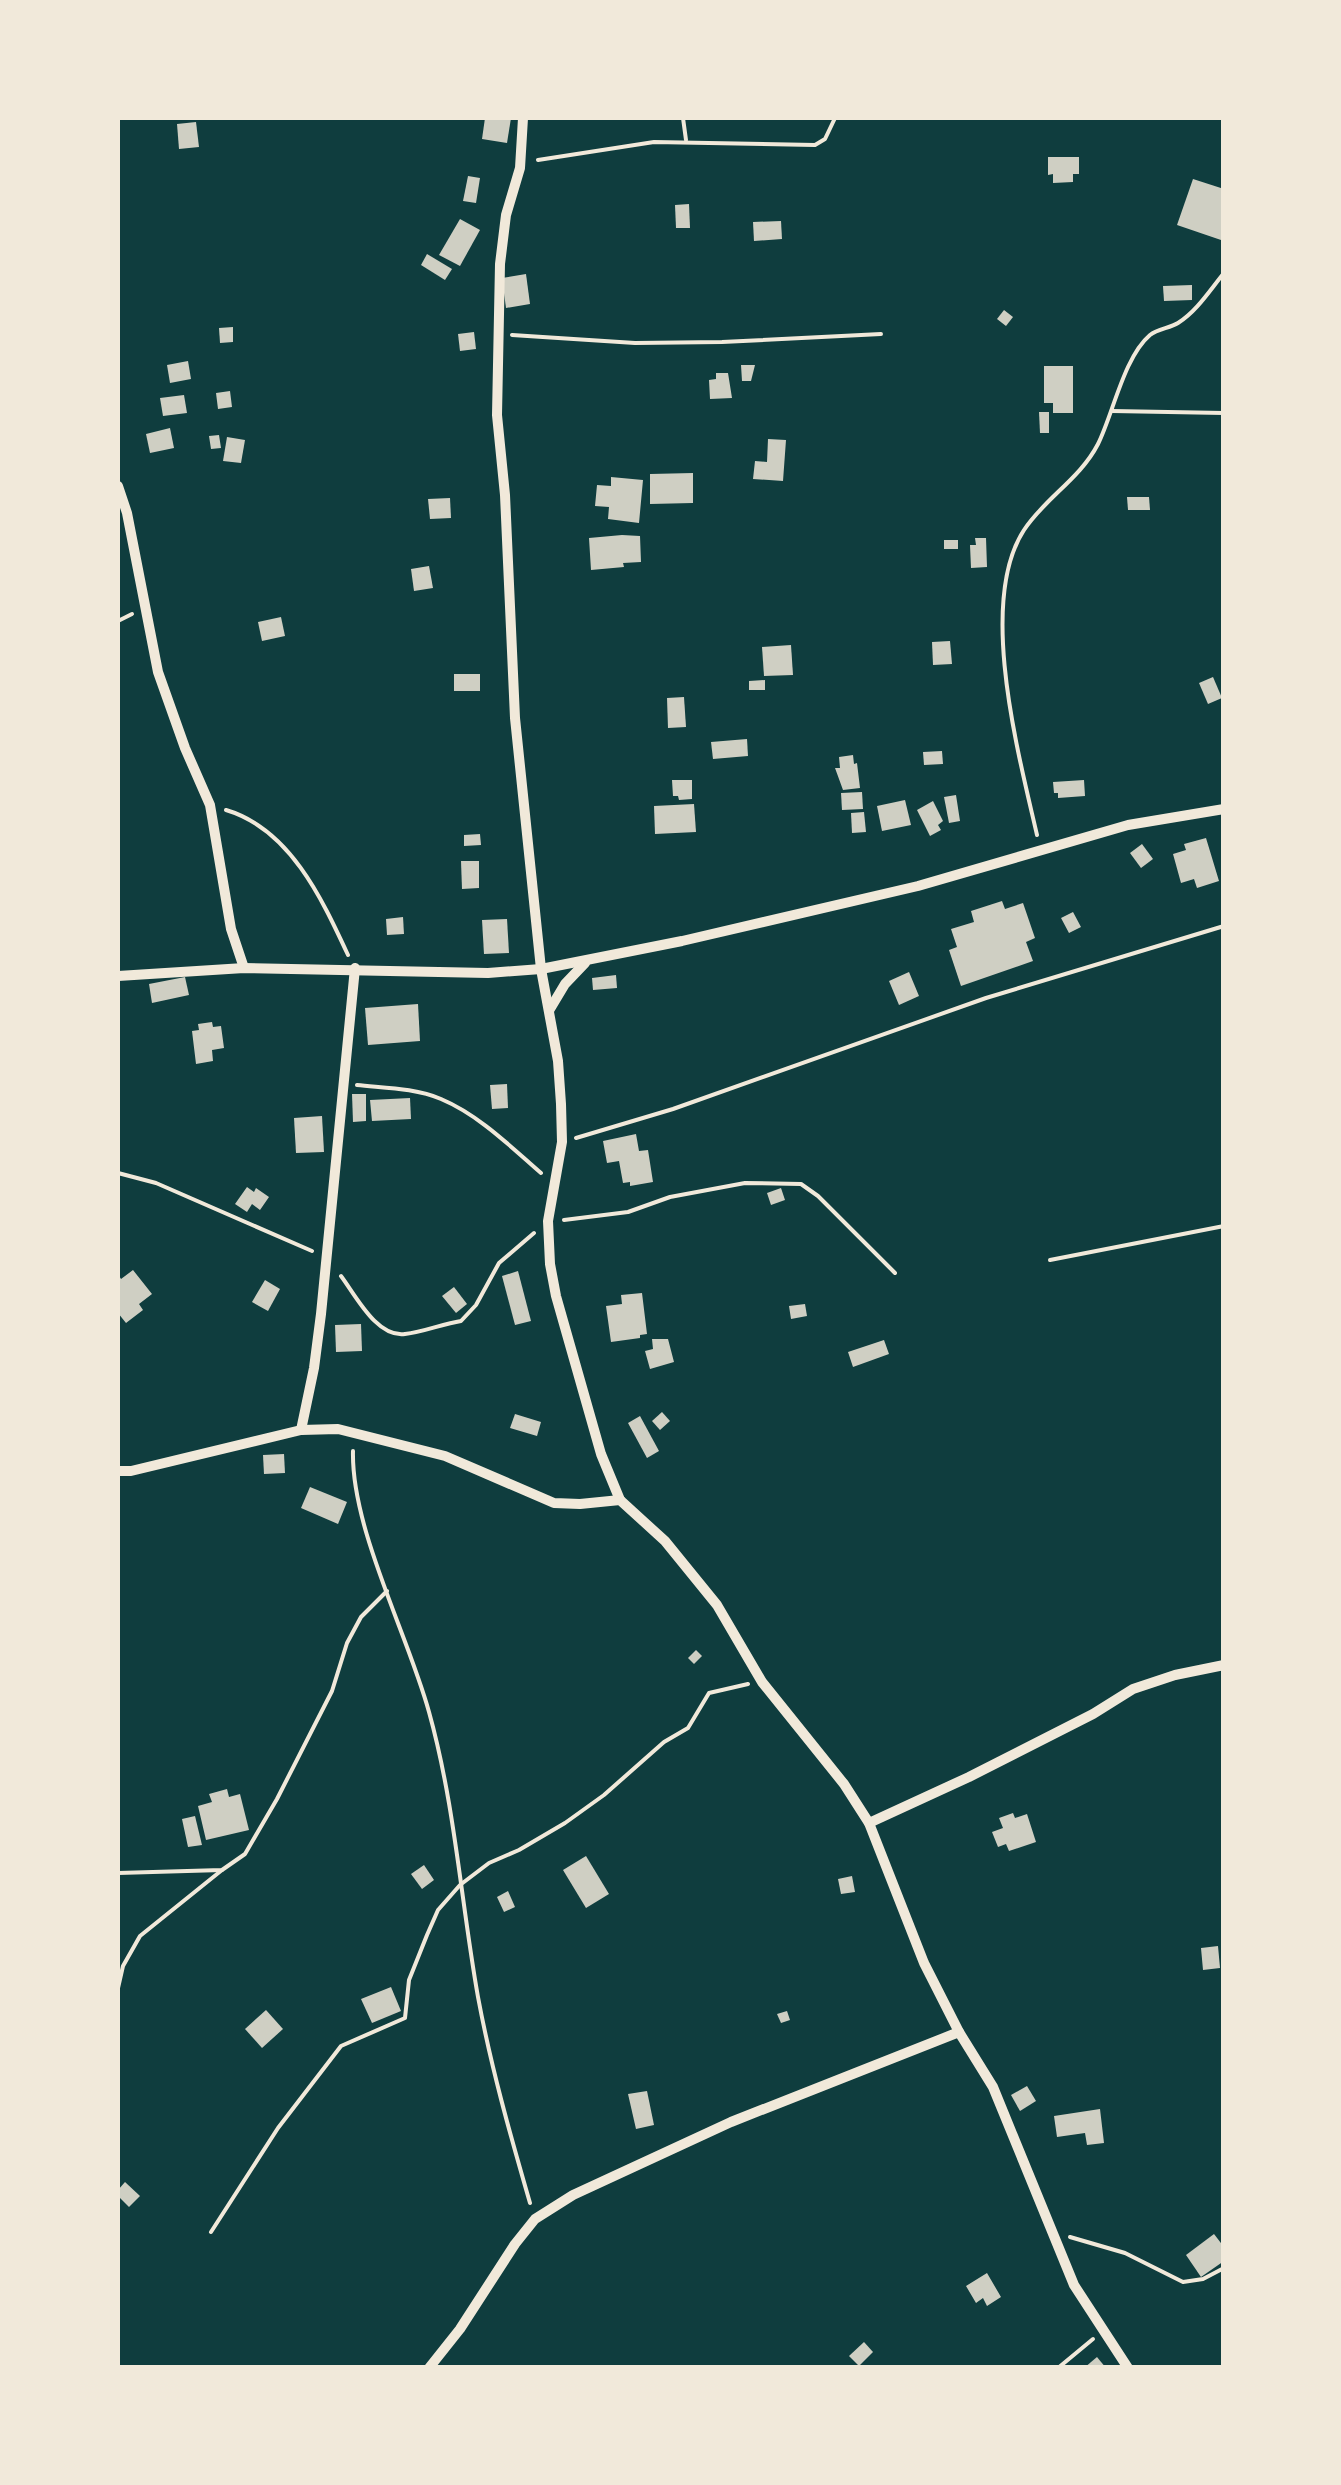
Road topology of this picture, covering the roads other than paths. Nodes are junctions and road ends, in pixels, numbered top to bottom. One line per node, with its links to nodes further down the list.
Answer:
1 (524, 118): 7 (street)
2 (118, 486): 5 (street)
3 (1224, 809): 4 (street)
4 (585, 962): 7 (street); 9 (street)
5 (244, 968): 6 (street); 8 (street)
6 (355, 968): 7 (street); 10 (street)
7 (541, 969): 9 (street)
8 (118, 976)
9 (550, 1010): 12 (street)
10 (301, 1430): 11 (street); 12 (street)
11 (118, 1471)
12 (620, 1500): 14 (street)
13 (1224, 1664): 14 (street)
14 (869, 1823): 15 (street)
15 (959, 2032): 16 (street); 17 (street)
16 (429, 2368)
17 (1128, 2368)

